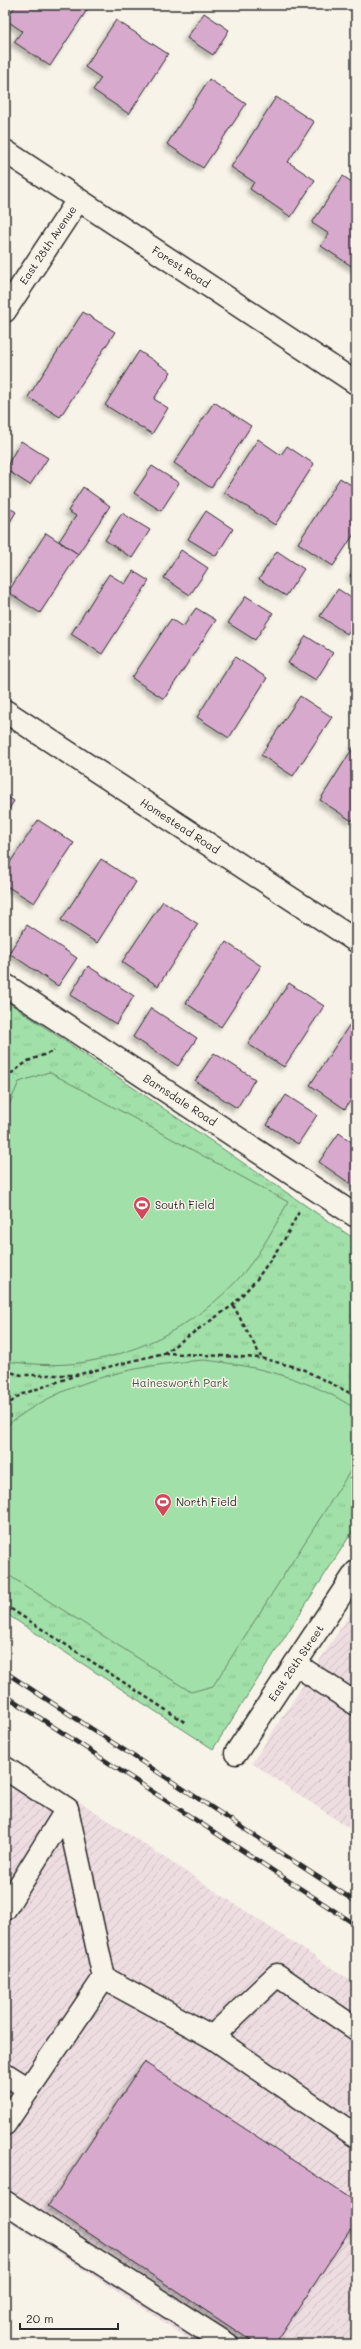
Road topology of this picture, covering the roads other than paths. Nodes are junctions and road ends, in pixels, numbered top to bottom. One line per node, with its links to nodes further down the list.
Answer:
1 (5, 152): 2 (street, Forest Road)
2 (78, 200): 3 (street, East 28th Avenue); 4 (street, Forest Road)
3 (5, 311)
4 (356, 383)
5 (5, 711): 6 (street, Homestead Road)
6 (356, 941)
7 (5, 985): 8 (street, Barnsdale Road)
8 (356, 1216)
9 (356, 1572): 10 (street, East 26th Street)
10 (295, 1664): 11 (street); 12 (street, East 26th Street)
11 (356, 1704)
12 (236, 1754)
13 (5, 1768): 14 (street)
14 (67, 1809): 15 (street); 16 (street)
15 (5, 1909)
16 (104, 1978): 18 (street); 20 (street)
17 (356, 2029): 18 (street)
18 (212, 2037): 22 (street)
19 (5, 2074): 20 (street)
20 (29, 2089): 21 (street)
21 (5, 2124)
22 (356, 2136)
23 (5, 2202): 24 (street)
24 (227, 2344)

